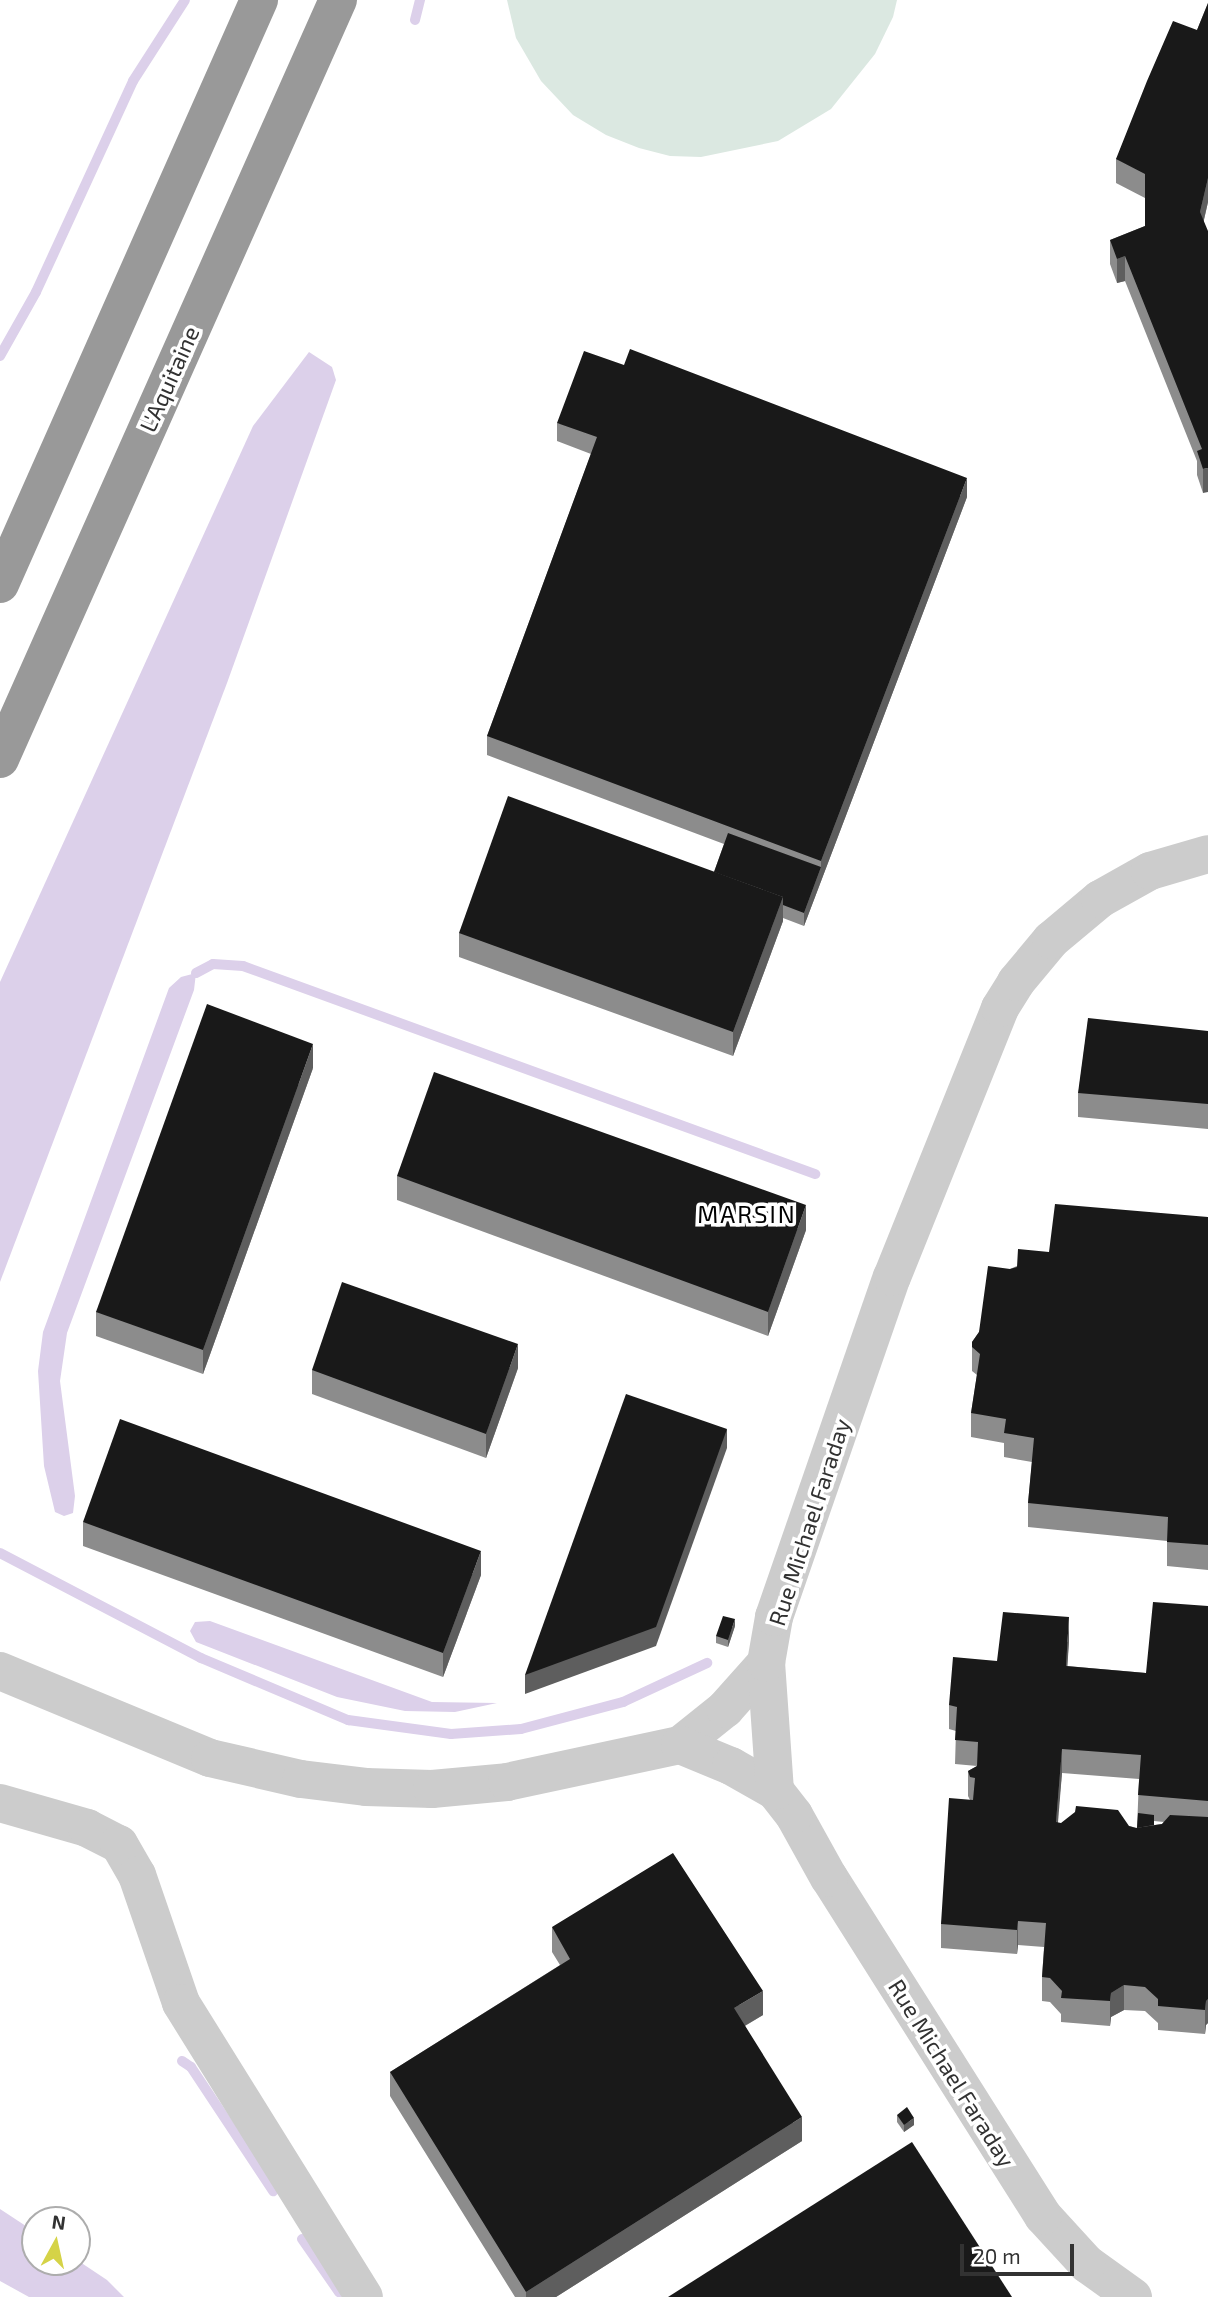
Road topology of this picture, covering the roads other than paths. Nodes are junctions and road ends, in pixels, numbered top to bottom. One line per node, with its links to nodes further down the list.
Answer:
1 (259, 0): 3 (highway)
2 (338, 0): 4 (highway, L'Aquitaine)
3 (0, 584)
4 (0, 759)
5 (1208, 854): 6 (street, Rue Michael Faraday)
6 (766, 1663): 8 (street); 9 (street, Rue Michael Faraday)
7 (0, 1671): 8 (street)
8 (680, 1745): 9 (street)
9 (775, 1791): 12 (street, Rue Michael Faraday)
10 (0, 1804): 11 (street)
11 (364, 2297)
12 (1133, 2297)

